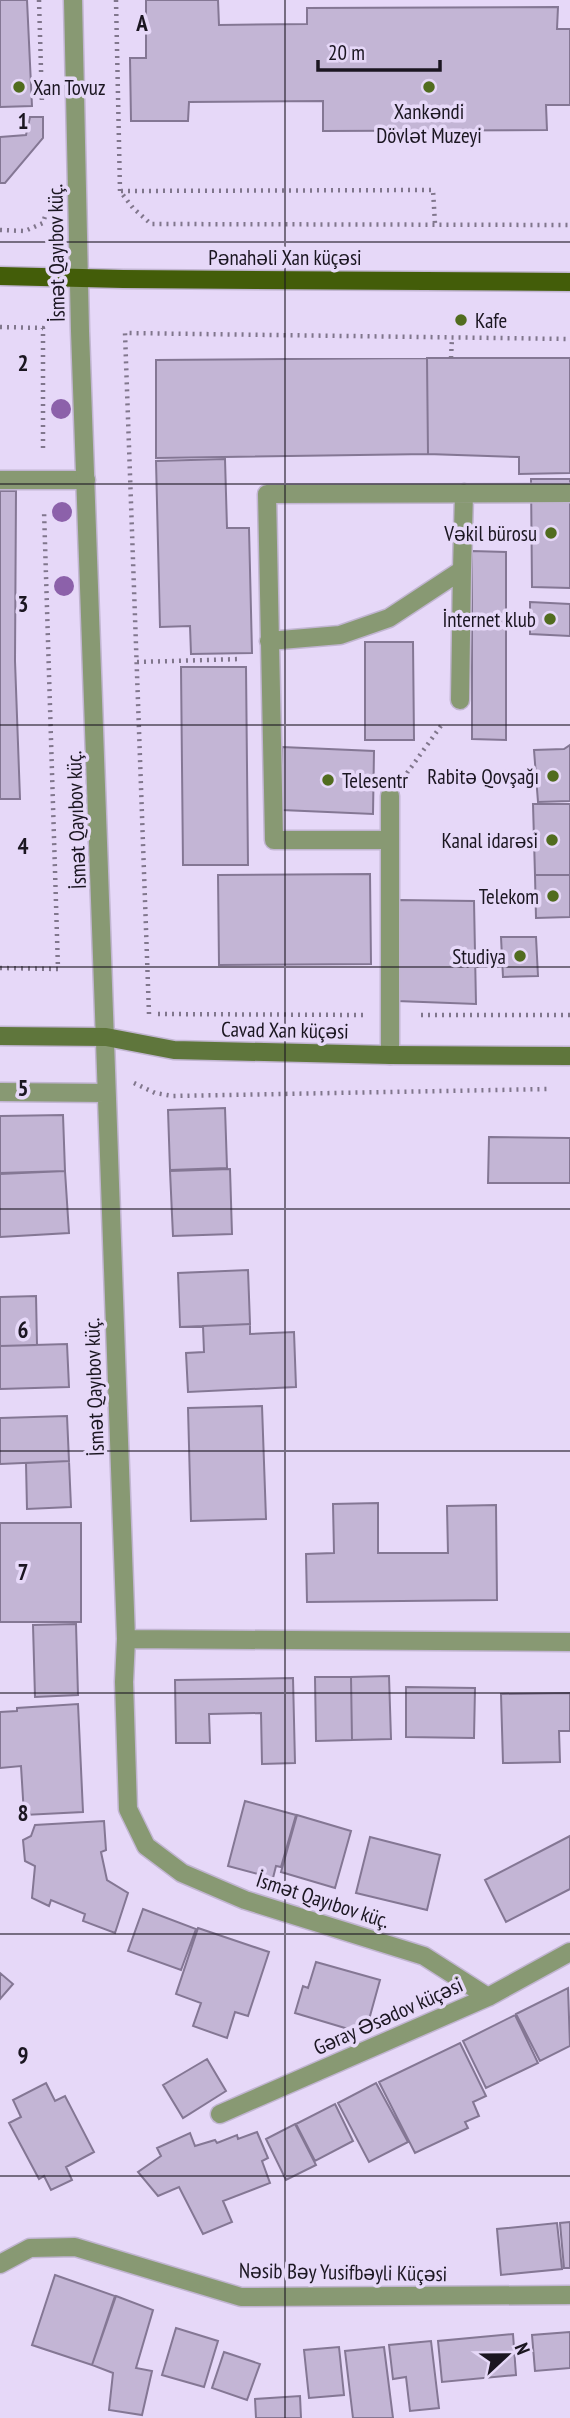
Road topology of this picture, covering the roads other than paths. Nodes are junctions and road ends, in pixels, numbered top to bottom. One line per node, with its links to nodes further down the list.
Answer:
1 (73, 0): 3 (street, İsmət Qayıbov küç.)
2 (0, 276): 3 (main road, Pənahəli Xan küçəsi)
3 (79, 278): 4 (main road, Pənahəli Xan küçəsi); 6 (street, İsmət Qayıbov küç.)
4 (570, 282)
5 (0, 480): 6 (street)
6 (86, 480): 15 (street, İsmət Qayıbov küç.)
7 (464, 493): 8 (street); 9 (street); 10 (street)
8 (570, 493)
9 (462, 570): 10 (street); 11 (street)
10 (269, 649): 13 (street)
11 (460, 700)
12 (390, 796): 13 (street)
13 (390, 840): 16 (street)
14 (0, 1036): 15 (street, Cavad Xan küçəsi)
15 (106, 1037): 16 (street, Cavad Xan küçəsi); 19 (street, İsmət Qayıbov küç.)
16 (390, 1055): 17 (street, Cavad Xan küçəsi)
17 (570, 1056)
18 (0, 1092): 19 (street)
19 (106, 1093): 20 (street, İsmət Qayıbov küç.)
20 (126, 1639): 21 (street); 23 (street, İsmət Qayıbov küç.)
21 (570, 1642)
22 (570, 1952): 23 (street, Gəray Əsədov küçəsi)
23 (488, 1997): 24 (street, Gəray Əsədov küçəsi)
24 (220, 2114)
25 (0, 2264): 26 (street, Nəsib Bəy Yusifbəyli Küçəsi)
26 (570, 2295)

